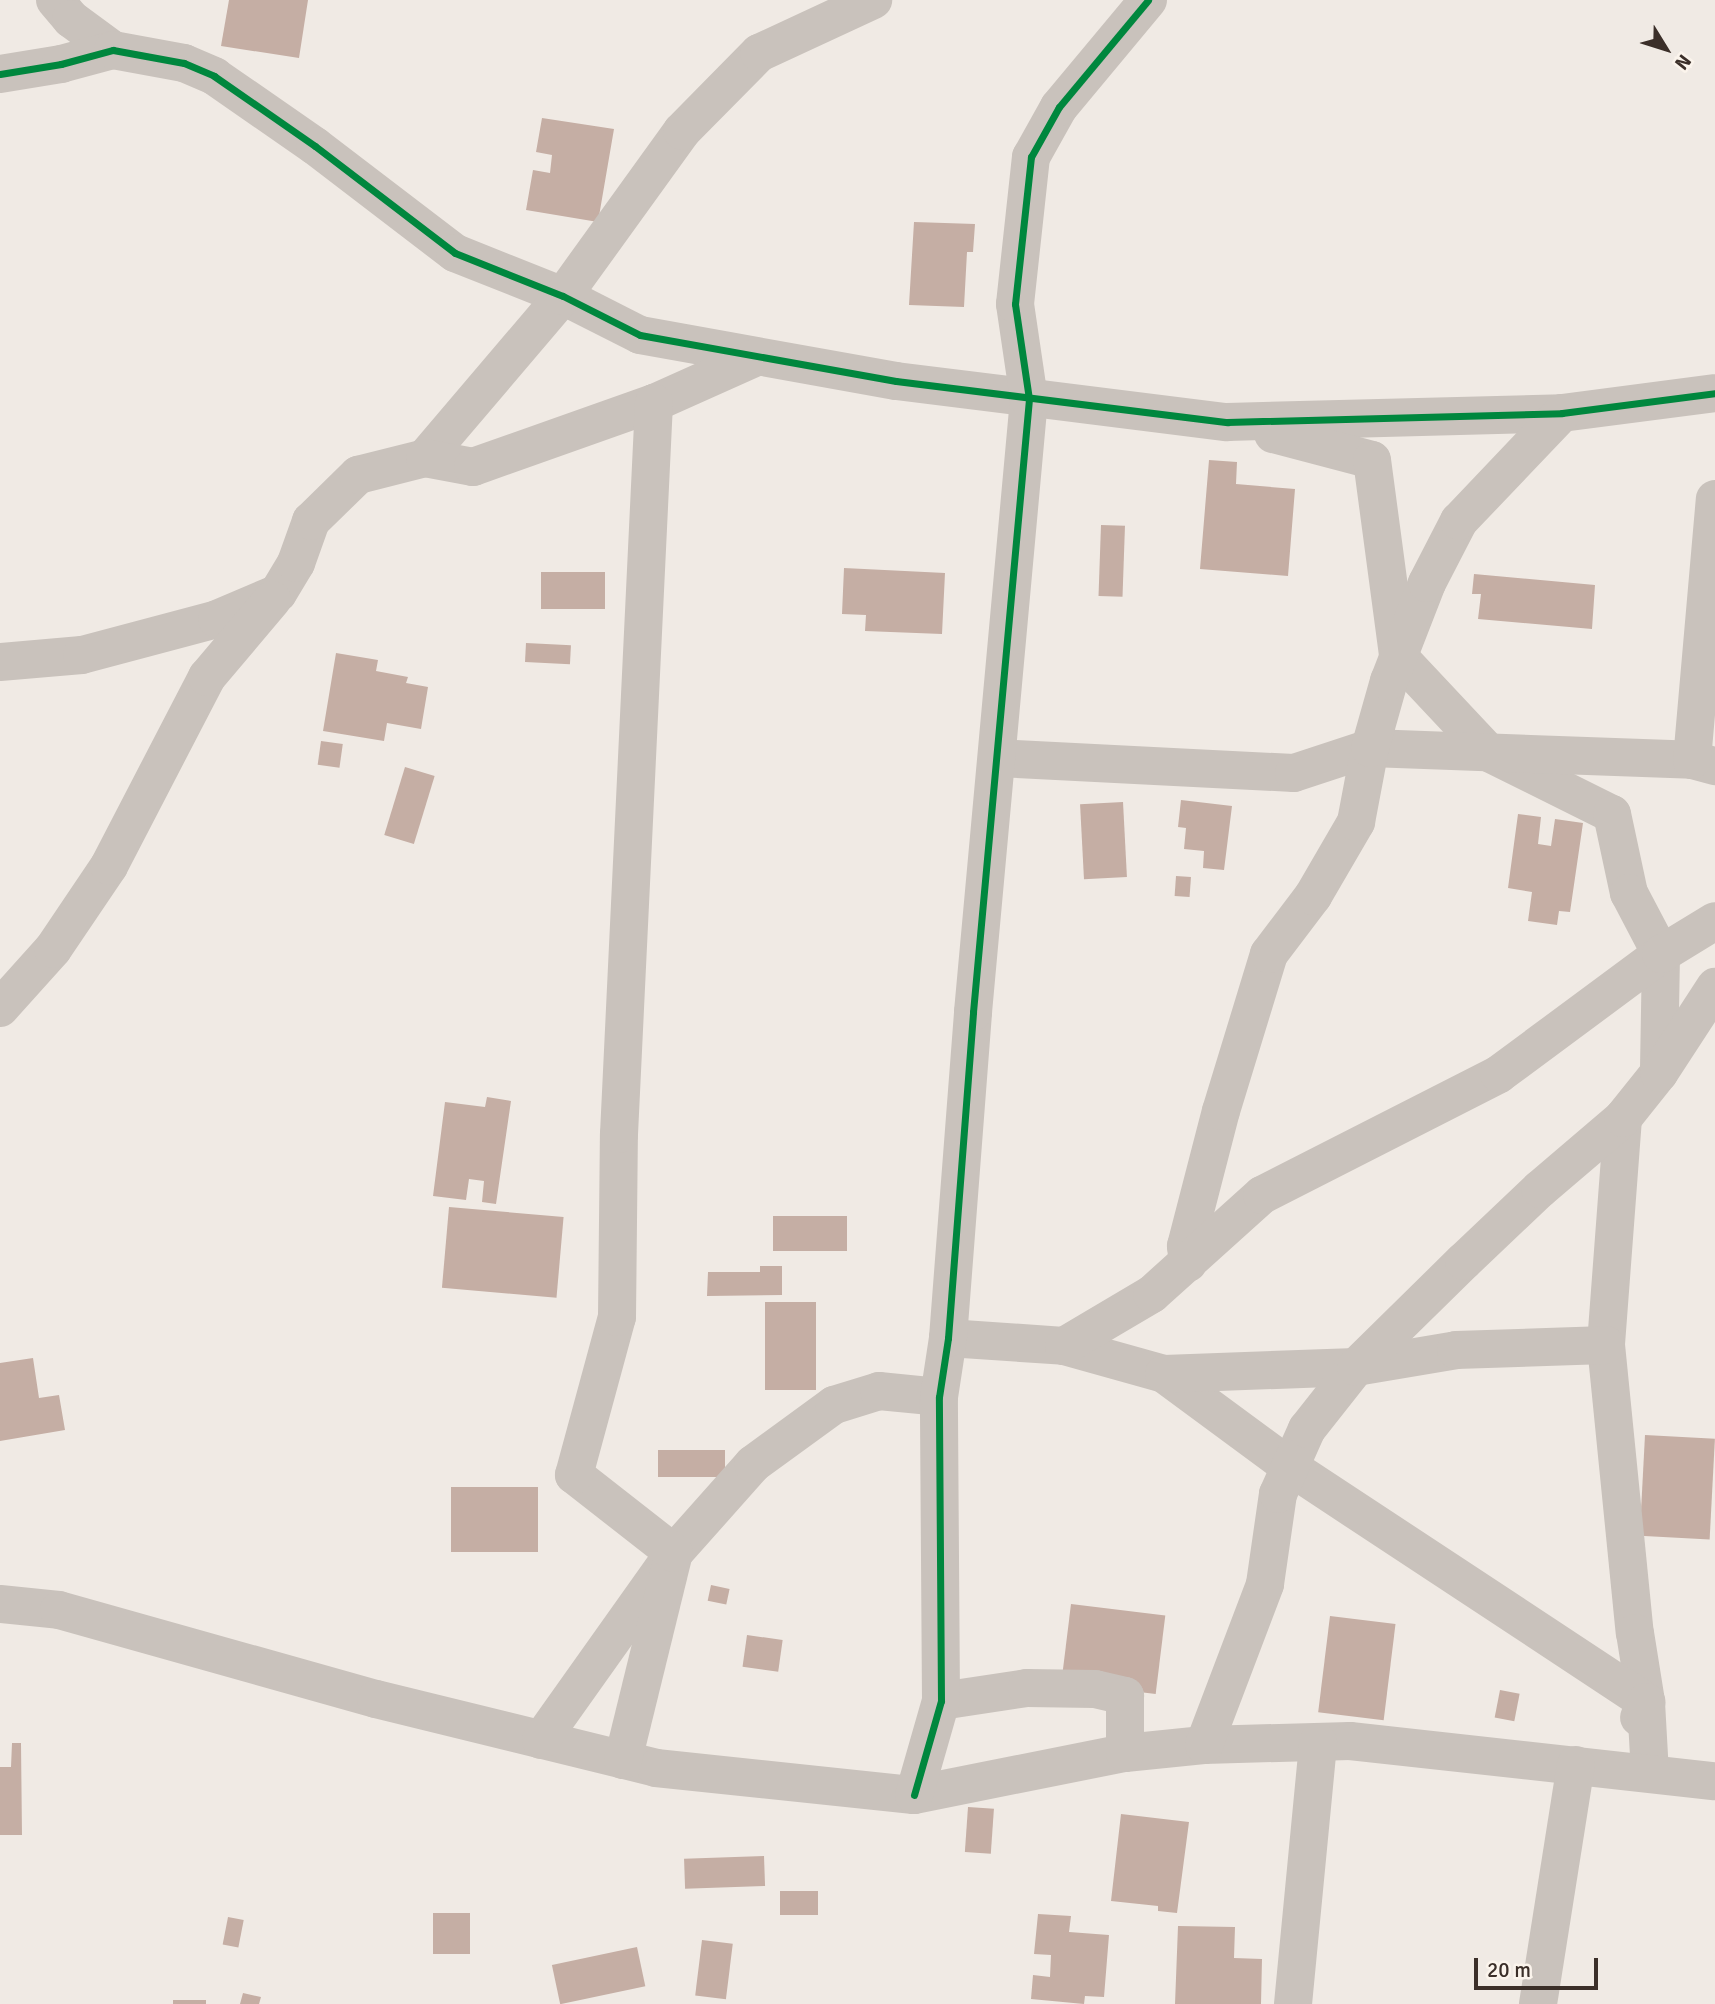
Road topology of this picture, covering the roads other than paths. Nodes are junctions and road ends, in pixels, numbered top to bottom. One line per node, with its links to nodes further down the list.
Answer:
1 (55, 0): 4 (street)
2 (873, 0): 6 (street)
3 (1148, 0): 9 (street)
4 (113, 50): 5 (street); 6 (street)
5 (0, 74)
6 (563, 296): 7 (street); 13 (street)
7 (757, 357): 9 (street); 10 (street)
8 (1715, 393): 11 (street)
9 (1028, 399): 12 (street); 20 (street)
10 (654, 403): 13 (street); 36 (street)
11 (1562, 413): 12 (street); 16 (street)
12 (1227, 422): 16 (street)
13 (425, 458): 15 (street)
14 (1715, 499): 21 (street)
15 (278, 593): 17 (street); 25 (street)
16 (1398, 656): 18 (street); 19 (street)
17 (0, 662)
18 (1370, 748): 19 (street); 20 (street); 28 (street)
19 (1489, 752): 21 (street); 23 (street)
20 (997, 758): 29 (street)
21 (1703, 763)
22 (1715, 920): 23 (street)
23 (1661, 954): 26 (street); 28 (street)
24 (1715, 987): 26 (street)
25 (0, 1008)
26 (1659, 1073): 27 (street)
27 (1623, 1118): 30 (street); 32 (street)
28 (1188, 1263): 31 (street)
29 (948, 1338): 31 (street); 34 (street)
30 (1606, 1345): 32 (street); 39 (street)
31 (1064, 1346): 33 (street)
32 (1356, 1367): 33 (street); 35 (street)
33 (1164, 1374): 35 (street)
34 (939, 1397): 36 (street); 38 (street)
35 (1290, 1467): 39 (street); 42 (street)
36 (674, 1553): 40 (street); 44 (street)
37 (0, 1604): 40 (street)
38 (941, 1700): 43 (street); 48 (street)
39 (1646, 1702): 46 (street)
40 (541, 1740): 44 (street)
41 (1318, 1742): 42 (street); 45 (street); 49 (street)
42 (1204, 1745): 43 (street)
43 (1125, 1753): 48 (street)
44 (623, 1760): 48 (street)
45 (1576, 1765): 46 (street); 50 (street)
46 (1634, 1771): 47 (street)
47 (1715, 1781)
48 (914, 1795)
49 (1293, 2004)
50 (1538, 2004)

